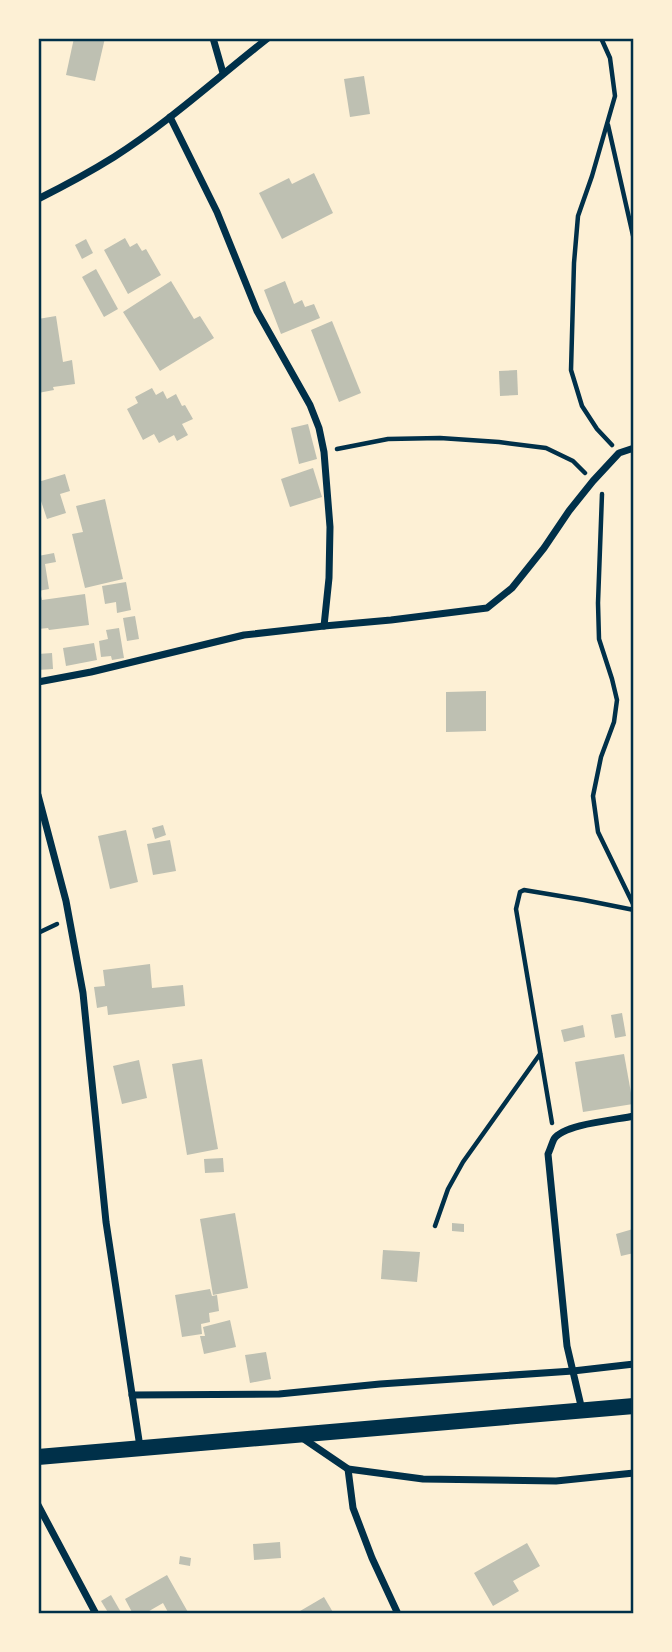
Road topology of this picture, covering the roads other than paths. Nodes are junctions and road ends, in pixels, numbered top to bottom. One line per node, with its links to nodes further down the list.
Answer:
1 (213, 38): 3 (street)
2 (268, 38): 3 (street)
3 (223, 73): 4 (street)
4 (170, 117): 5 (street); 7 (street)
5 (38, 199)
6 (634, 448): 7 (street)
7 (324, 625): 8 (street)
8 (38, 682)
9 (38, 795): 13 (street)
10 (634, 1116): 12 (street)
11 (634, 1364): 12 (street)
12 (573, 1371): 13 (street); 15 (street)
13 (132, 1395): 17 (street)
14 (634, 1406): 15 (highway)
15 (582, 1411): 16 (highway)
16 (298, 1435): 17 (highway); 19 (street)
17 (140, 1448): 18 (highway)
18 (38, 1457)
19 (348, 1469): 20 (street); 23 (street)
20 (634, 1473)
21 (38, 1505): 22 (street)
22 (96, 1614)
23 (398, 1614)

